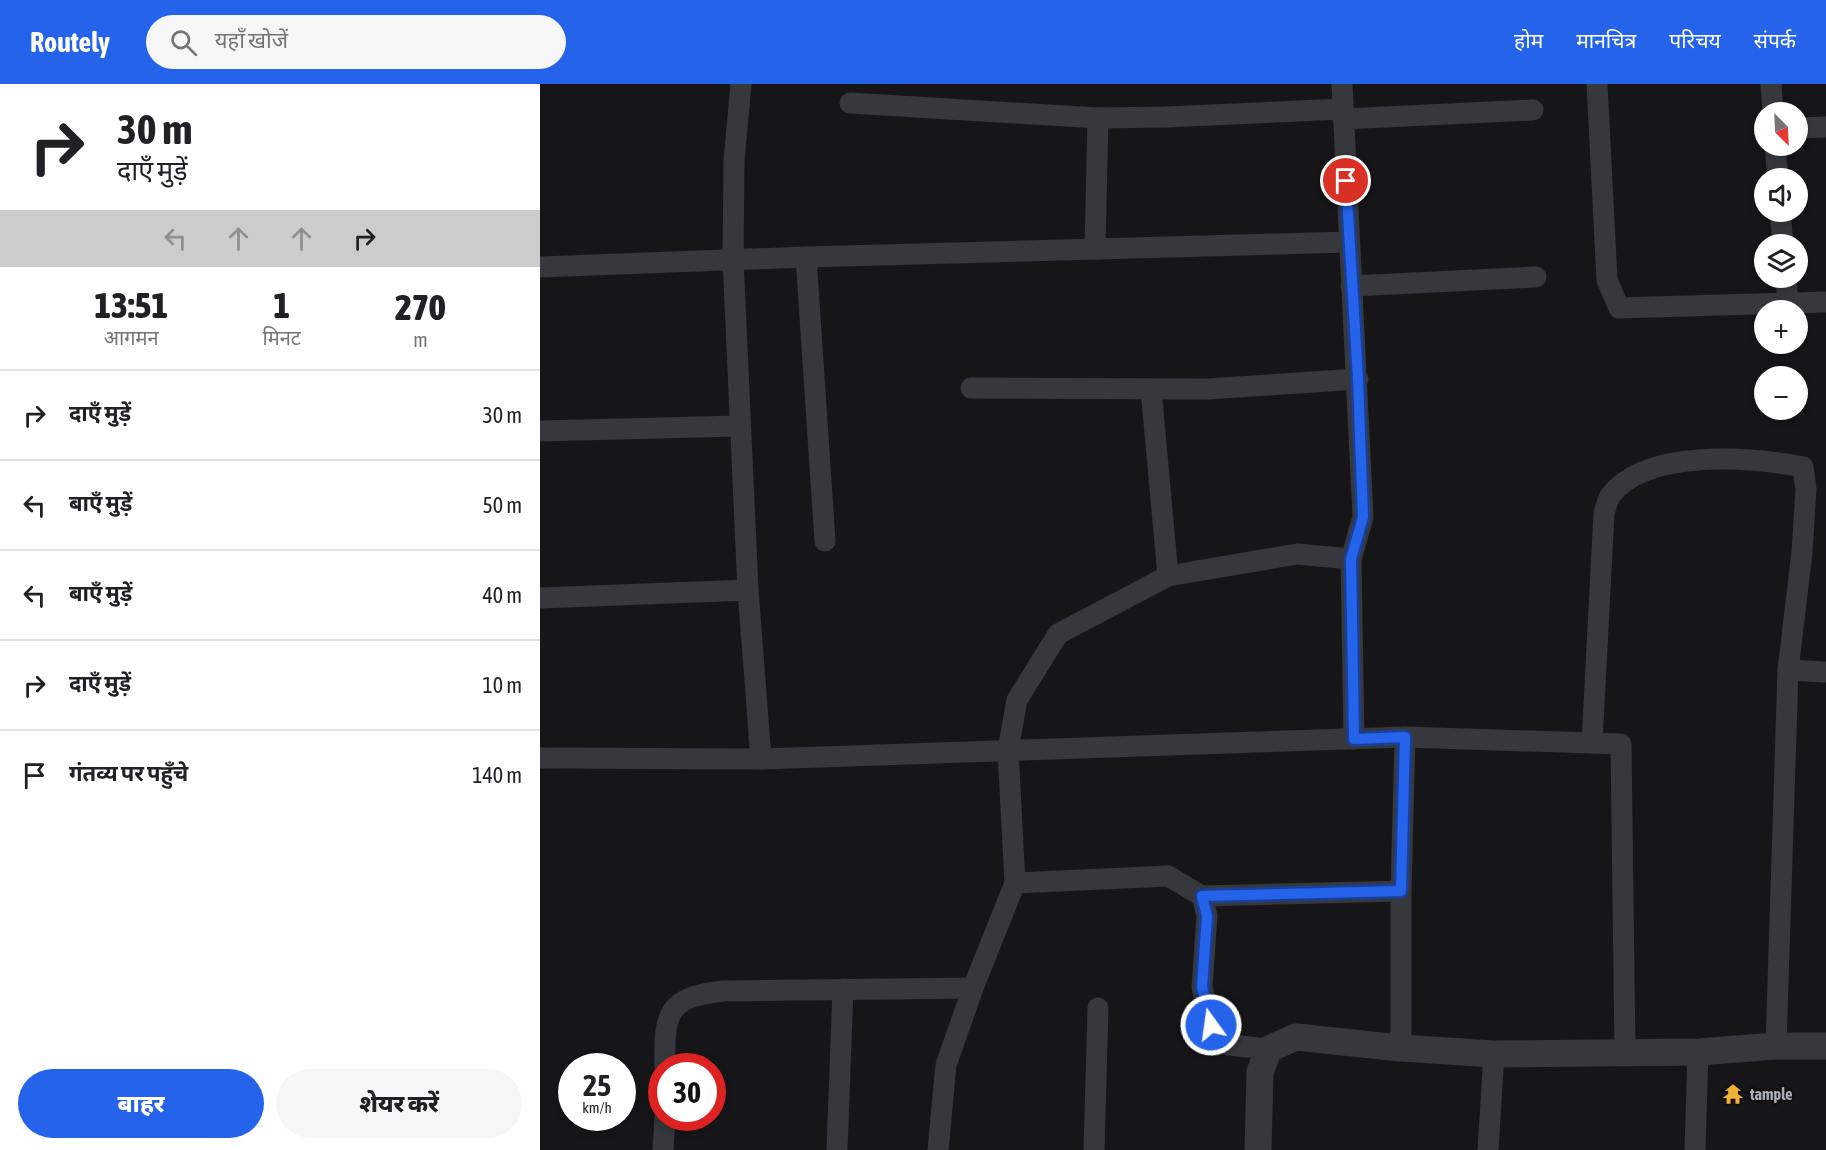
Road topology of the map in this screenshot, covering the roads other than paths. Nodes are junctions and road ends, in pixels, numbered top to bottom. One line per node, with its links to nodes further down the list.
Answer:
1 (741, 84): 15 (street)
2 (1342, 84): 8 (street)
3 (1598, 84): 21 (street)
4 (1771, 84): 5 (street)
5 (1772, 102)
6 (850, 104): 9 (street)
7 (1533, 110): 8 (street)
8 (1343, 114): 9 (street); 12 (street)
9 (1098, 118): 13 (street)
10 (1826, 127): 11 (street)
11 (1808, 128)
12 (1349, 242): 13 (street); 18 (street)
13 (1095, 249): 14 (street)
14 (806, 257): 15 (street); 27 (street)
15 (733, 259): 16 (street); 25 (street)
16 (540, 267)
17 (1536, 277): 18 (street)
18 (1351, 286): 22 (street)
19 (1826, 302): 20 (street)
20 (1808, 303)
21 (1754, 305)
22 (1358, 379): 24 (street); 28 (street)
23 (971, 388): 24 (street)
24 (1151, 388): 29 (street)
25 (739, 426): 26 (street); 30 (street)
26 (540, 431)
27 (825, 542)
28 (1351, 559): 29 (street); 35 (street)
29 (1168, 576): 37 (street)
30 (748, 590): 31 (street); 39 (street)
31 (540, 598)
32 (1788, 670): 33 (street); 36 (street); 46 (street)
33 (1826, 672)
34 (1405, 737): 35 (street); 36 (street); 41 (street)
35 (1354, 739): 37 (street)
36 (1592, 743): 50 (street)
37 (1008, 750): 39 (street); 40 (street)
38 (540, 758): 39 (street)
39 (761, 759)
40 (1015, 883): 42 (street); 43 (street)
41 (1401, 891): 42 (street); 48 (street)
42 (1202, 896): 49 (street)
43 (973, 988): 44 (street); 57 (street)
44 (843, 989): 52 (street); 56 (street)
45 (1098, 1008): 58 (street)
46 (1776, 1046): 47 (street); 51 (street)
47 (1826, 1046)
48 (1401, 1048): 49 (street); 53 (street)
49 (1269, 1049): 59 (street)
50 (1625, 1052): 51 (street); 53 (street)
51 (1698, 1052): 61 (street)
52 (665, 1053)
53 (1494, 1053): 60 (street)
54 (664, 1131): 55 (street)
55 (663, 1150)
56 (837, 1150)
57 (938, 1150)
58 (1094, 1150)
59 (1258, 1150)
60 (1488, 1150)
61 (1695, 1150)

